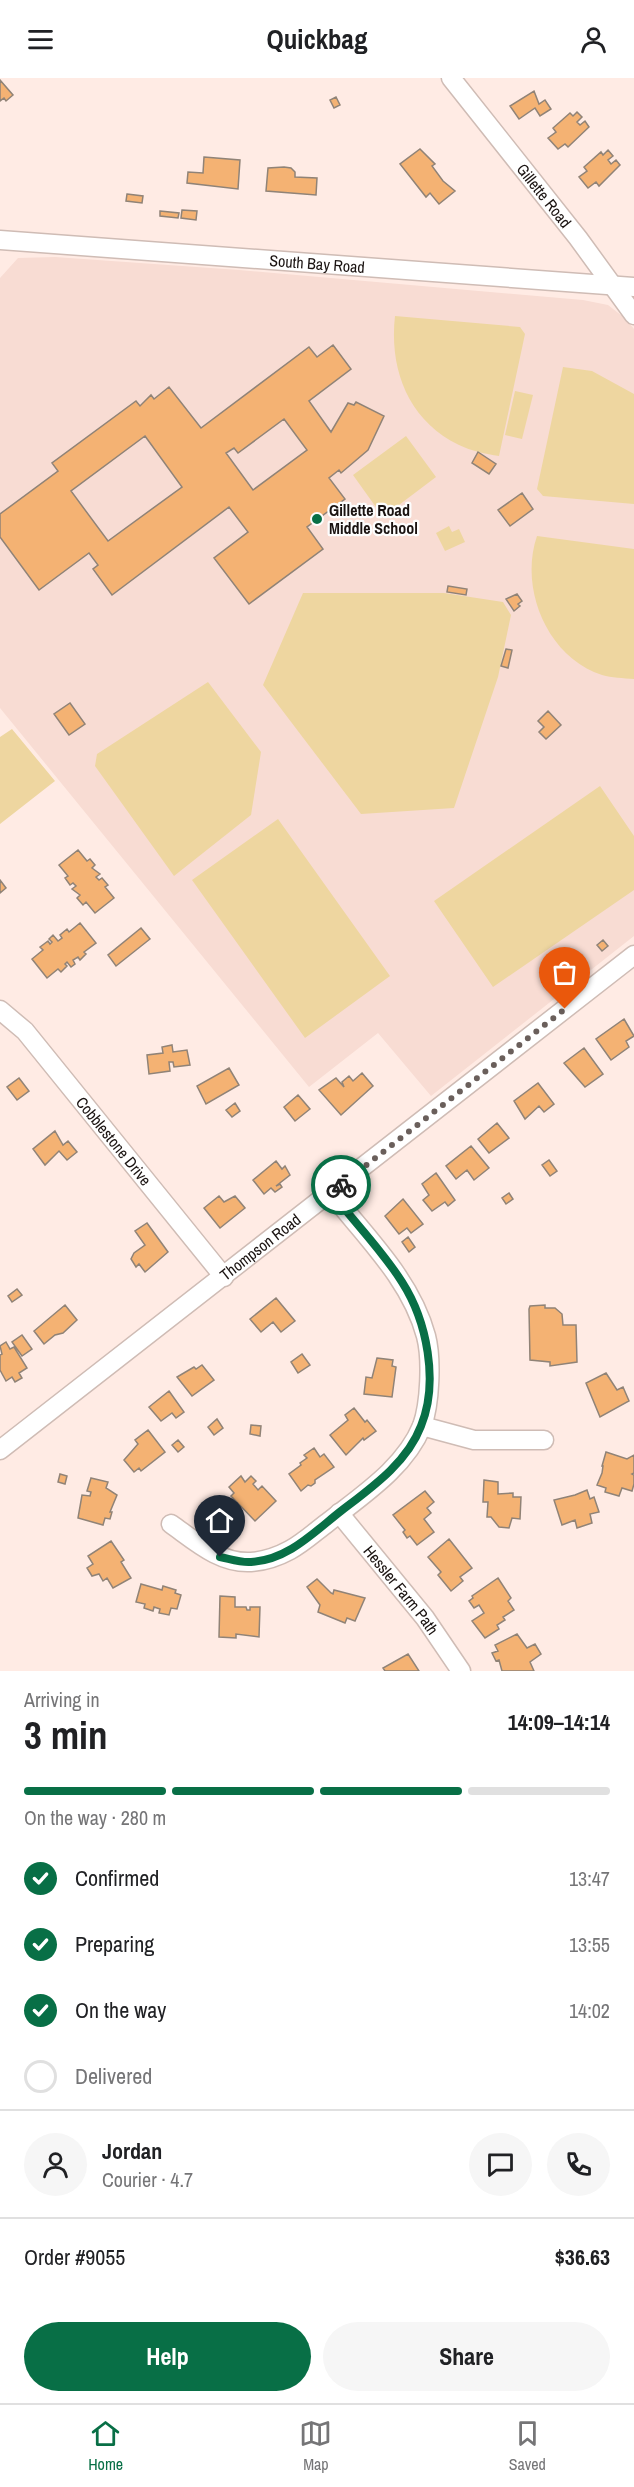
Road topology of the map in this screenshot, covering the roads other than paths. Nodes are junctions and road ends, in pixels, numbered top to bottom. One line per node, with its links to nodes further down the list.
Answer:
1 (451, 78): 3 (street, Gillette Road)
2 (0, 240): 3 (street, South Bay Road)
3 (611, 286): 4 (street, South Bay Road); 5 (street, Gillette Road)
4 (634, 287)
5 (634, 315)
6 (634, 955): 8 (street, Thompson Road)
7 (0, 1010): 9 (street, Cobblestone Drive)
8 (331, 1192): 9 (street, Thompson Road); 10 (street)
9 (224, 1277): 12 (street, Thompson Road)
10 (422, 1426): 11 (street); 13 (street)
11 (544, 1440)
12 (0, 1450)
13 (339, 1513): 14 (street); 15 (street, Hessler Farm Path)
14 (171, 1524)
15 (461, 1671)

